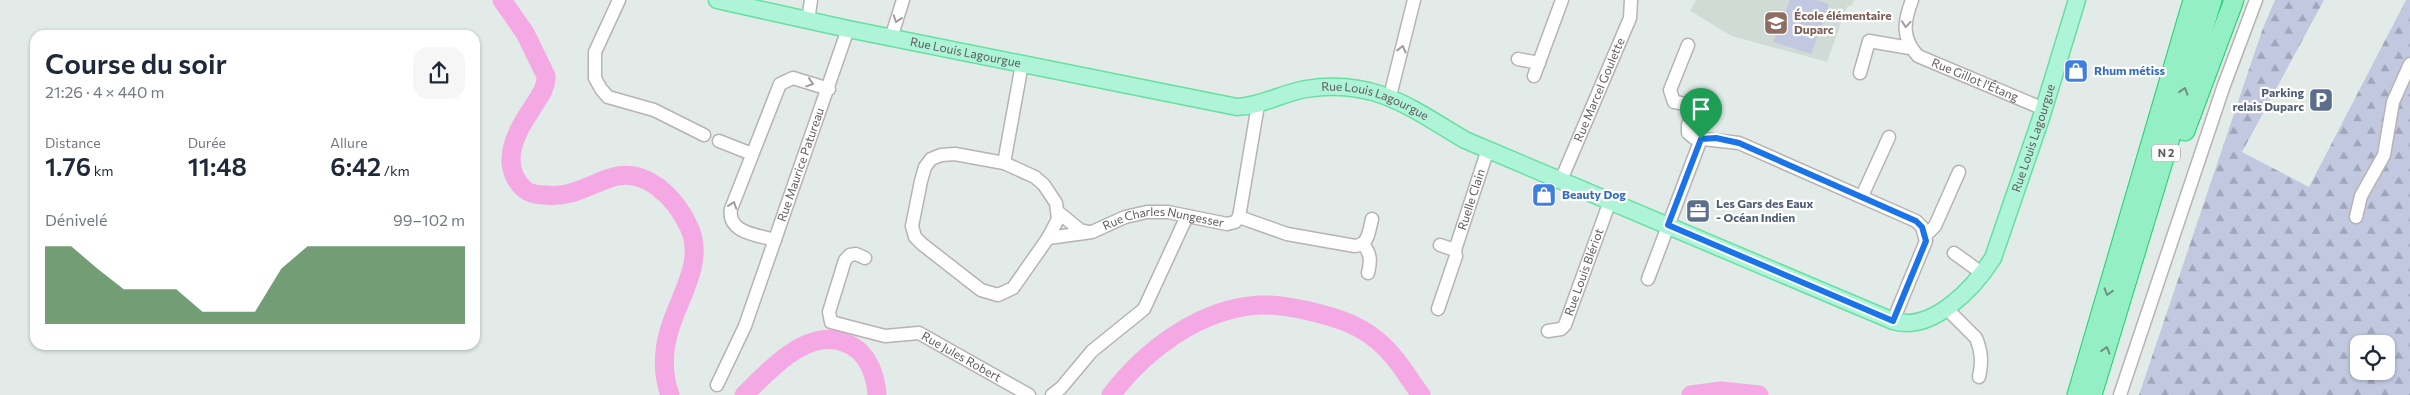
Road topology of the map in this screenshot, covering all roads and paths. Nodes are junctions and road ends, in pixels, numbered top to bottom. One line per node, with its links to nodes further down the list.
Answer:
1 (619, 0): 30 (street)
2 (721, 0): 15 (main road, Rue Louis Lagourgue)
3 (812, 0): 15 (street)
4 (903, 0): 17 (street, one-way to 17)
5 (1414, 0): 27 (street, one-way to 5)
6 (1562, 0): 21 (street)
7 (1631, 0): 38 (street, Rue Marcel Goulette)
8 (1912, 0): 19 (street, one-way to 19)
9 (2077, 0): 29 (main road, Rue Louis Lagourgue)
10 (2183, 0): 53 (highway)
11 (2193, 0): 53 (highway, N 2)
12 (2212, 0): 60 (highway, N 2, one-way to 12)
13 (2234, 0): 60 (highway)
14 (2256, 0): 71 (street)
15 (808, 21): 16 (main road, Rue Louis Lagourgue)
16 (848, 29): 17 (main road, Rue Louis Lagourgue); 26 (street, Rue Maurice Patureau)
17 (891, 38): 22 (main road, Rue Louis Lagourgue)
18 (1688, 45): 32 (street)
19 (1910, 48): 24 (street, Rue Gillot l'Étang); 29 (street, Rue Gillot l'Étang)
20 (1518, 59): 21 (street)
21 (1539, 63): 25 (street)
22 (1022, 64): 28 (main road, Rue Louis Lagourgue); 36 (street)
23 (2410, 64): 43 (street)
24 (1860, 72)
25 (1534, 76)
26 (829, 89): 35 (street, one-way to 26); 50 (street, Rue Maurice Patureau)
27 (1390, 96): 28 (main road, Rue Louis Lagourgue); 34 (main road, Rue Louis Lagourgue)
28 (1258, 105): 44 (street, Rue Charles Nungesser)
29 (2044, 109): 58 (main road, Rue Louis Lagourgue)
30 (704, 135)
31 (1889, 137): 39 (street)
32 (1701, 139): 39 (street); 46 (street)
33 (719, 141): 35 (street)
34 (1488, 149): 38 (main road, Rue Louis Lagourgue); 54 (street, Ruelle Clain)
35 (752, 154): 50 (street, one-way to 35)
36 (1004, 163): 41 (street); 49 (street)
37 (1959, 172): 48 (street)
38 (1561, 180): 40 (main road, Rue Louis Lagourgue)
39 (1862, 196): 48 (street)
40 (1610, 201): 46 (main road, Rue Louis Lagourgue); 64 (street, Rue Louis Blériot)
41 (1058, 212): 47 (street, Rue Charles Nungesser); 49 (street)
42 (1187, 216): 44 (street, Rue Charles Nungesser); 47 (street, Rue Charles Nungesser); 68 (street)
43 (2356, 216)
44 (1239, 217): 51 (street)
45 (1372, 218): 51 (street)
46 (1668, 225): 59 (street); 63 (main road, Rue Louis Lagourgue)
47 (1092, 232): 49 (street, Rue Charles Nungesser)
48 (1926, 235): 63 (street)
49 (1048, 238)
50 (775, 240): 66 (street, Rue Maurice Patureau)
51 (1363, 244): 57 (street)
52 (1440, 245): 54 (street)
53 (2122, 245): 69 (highway, N 2, one-way to 69)
54 (1455, 250): 62 (street, Ruelle Clain)
55 (1954, 253): 58 (street)
56 (865, 258): 67 (street, Rue Jules Robert)
57 (1368, 273)
58 (1983, 274): 61 (main road, Rue Louis Lagourgue)
59 (1648, 279)
60 (2119, 305): 70 (highway, N 2, one-way to 60)
61 (1946, 308): 63 (main road, Rue Louis Lagourgue); 65 (street)
62 (1438, 309)
63 (1893, 321)
64 (1548, 331)
65 (1980, 377)
66 (717, 385)
67 (1029, 395)
68 (1052, 395)
69 (2077, 395)
70 (2092, 395)
71 (2120, 395)

